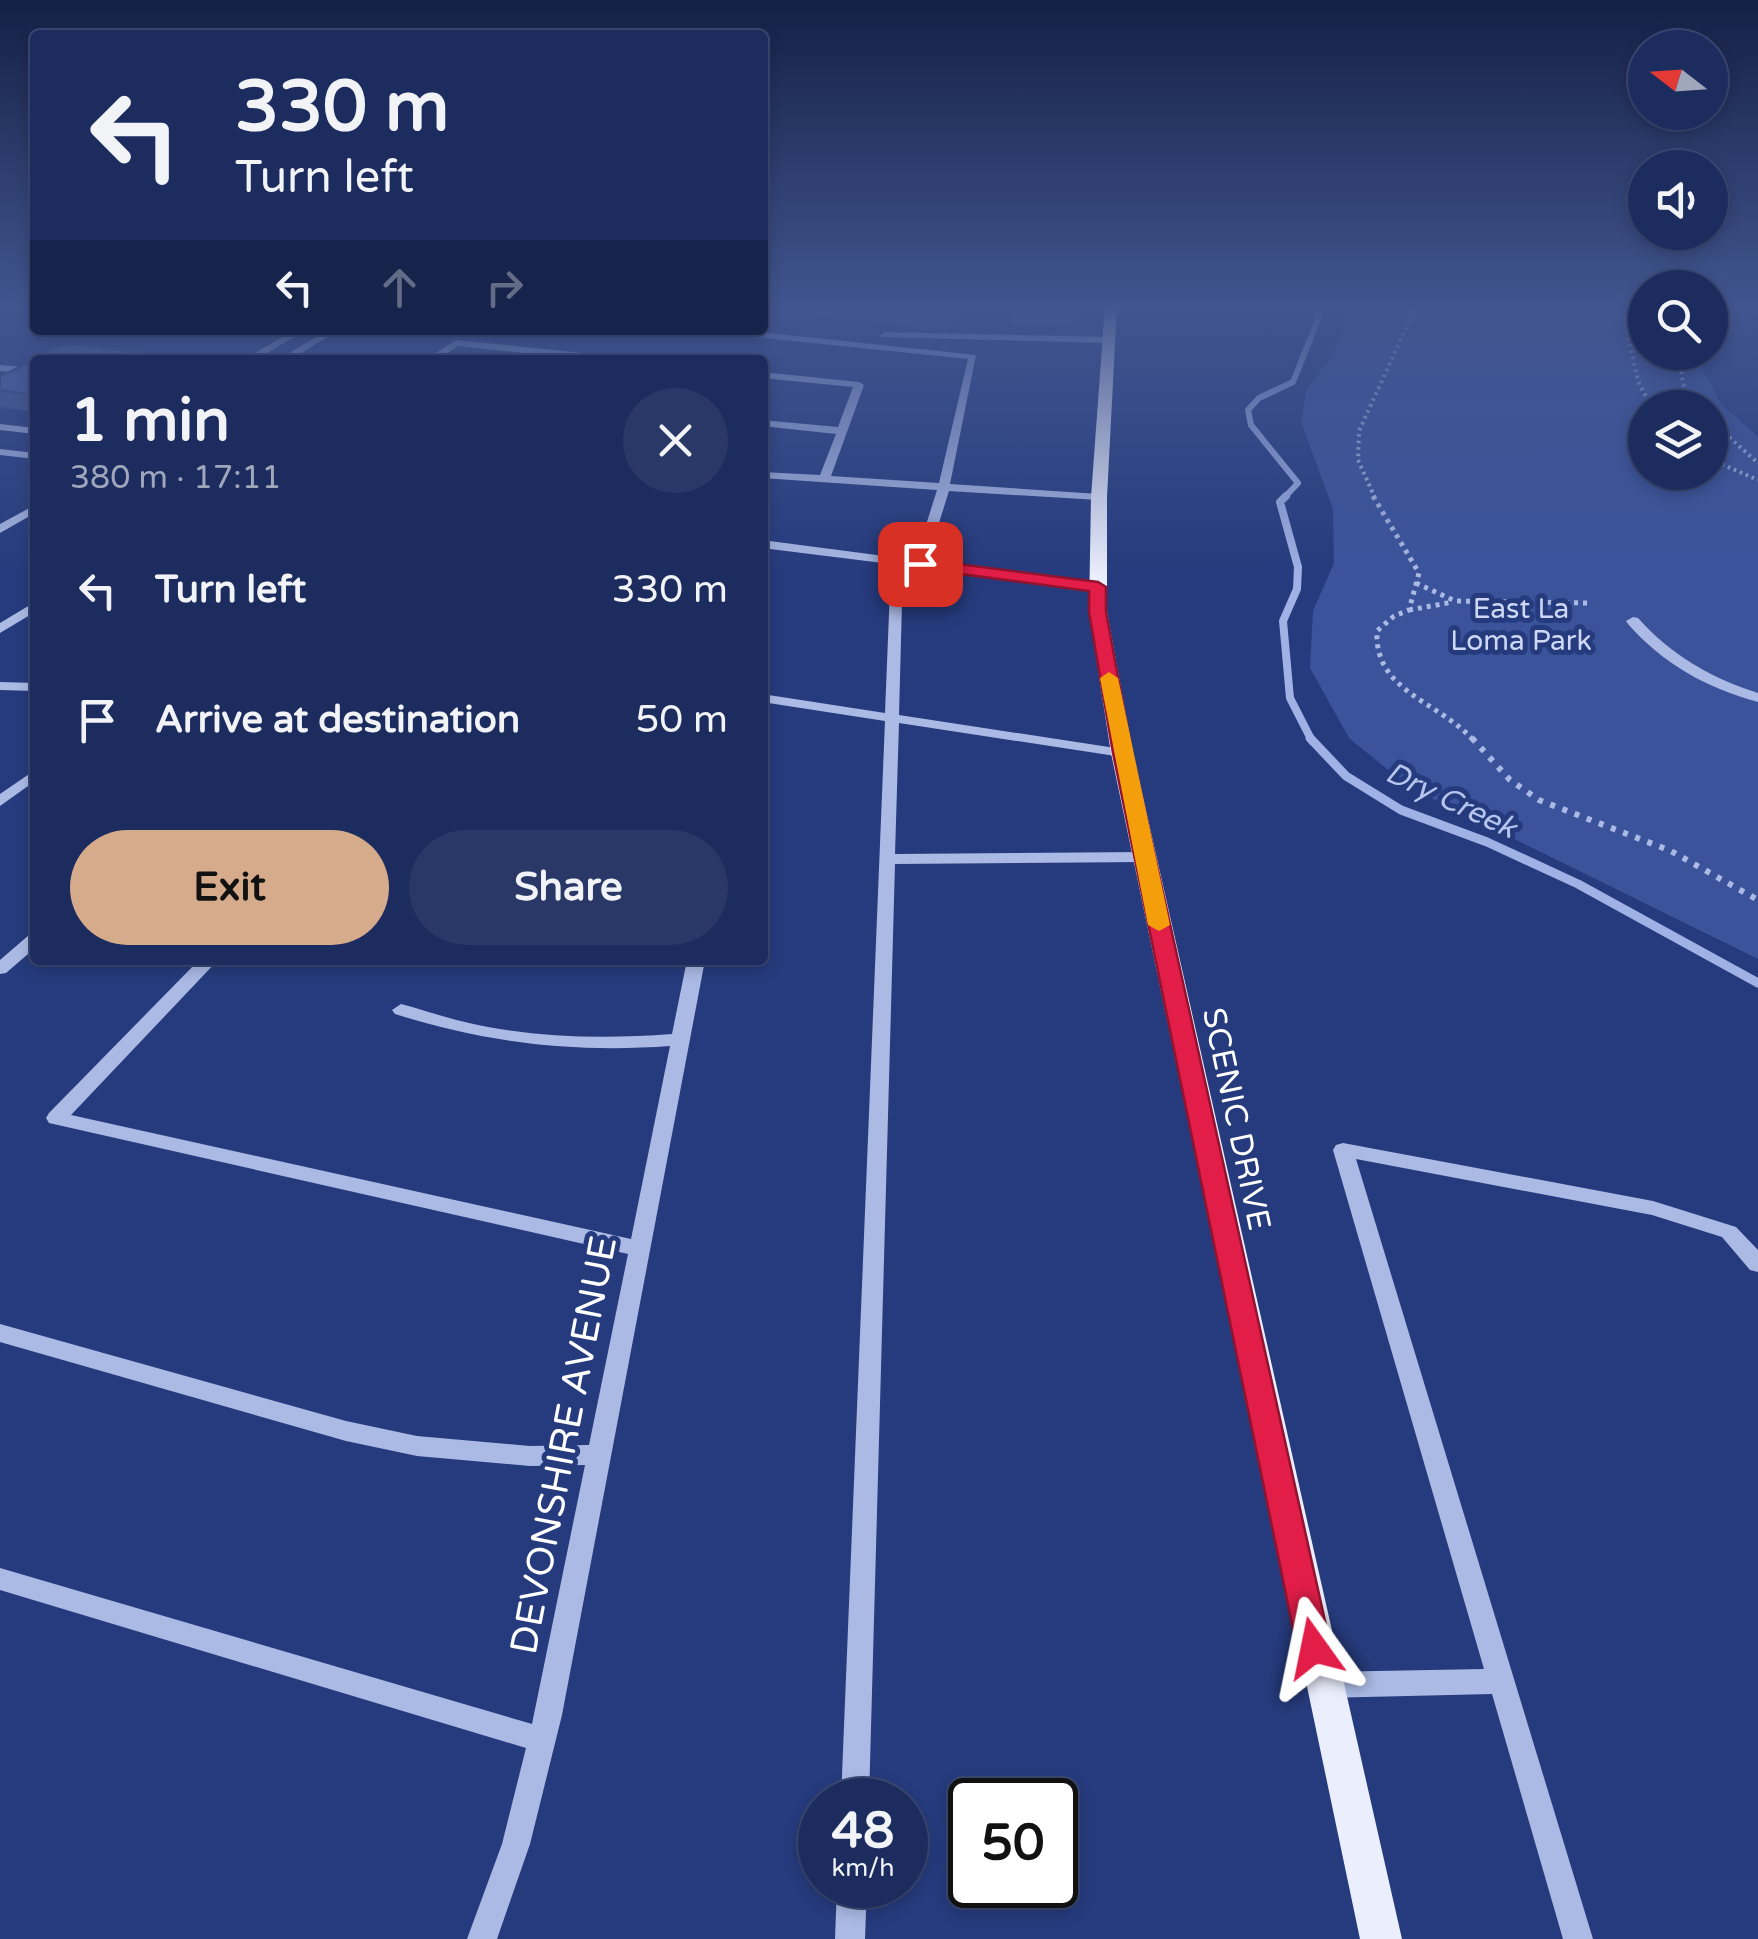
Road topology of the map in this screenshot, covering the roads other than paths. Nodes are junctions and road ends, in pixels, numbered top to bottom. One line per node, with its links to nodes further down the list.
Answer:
1 (855, 396): 7 (street)
2 (964, 396): 12 (street)
3 (1106, 396): 13 (main road, SCENIC DRIVE)
4 (768, 424): 7 (street)
5 (0, 427): 6 (street)
6 (30, 430)
7 (842, 431): 11 (street)
8 (0, 452): 9 (street)
9 (30, 455)
10 (768, 475): 11 (street)
11 (824, 480): 12 (street)
12 (944, 487): 13 (street); 18 (street)
13 (1099, 496): 19 (main road, SCENIC DRIVE)
14 (30, 511): 15 (street)
15 (0, 529)
16 (768, 545): 17 (street)
17 (896, 561): 18 (street); 27 (street)
18 (920, 564): 19 (street)
19 (1098, 587): 28 (main road, SCENIC DRIVE)
20 (30, 609): 22 (street)
21 (1633, 621): 25 (street)
22 (0, 629)
23 (0, 686): 24 (street)
24 (30, 687)
25 (1758, 698)
26 (768, 699): 27 (street)
27 (892, 718): 28 (street); 32 (street)
28 (1122, 753): 31 (main road, SCENIC DRIVE)
29 (30, 778): 30 (street)
30 (0, 801)
31 (1145, 857): 32 (street); 45 (main road, SCENIC DRIVE)
32 (888, 859): 47 (street)
33 (30, 944): 36 (street)
34 (204, 965): 39 (street)
35 (695, 965): 38 (street, DEVONSHIRE AVENUE)
36 (0, 970)
37 (401, 1010): 38 (street)
38 (680, 1040): 39 (street, DEVONSHIRE AVENUE)
39 (640, 1250): 42 (street, DEVONSHIRE AVENUE)
40 (1758, 1264): 44 (street)
41 (0, 1334): 42 (street)
42 (599, 1455): 46 (street, DEVONSHIRE AVENUE)
43 (0, 1579): 46 (street)
44 (1502, 1681): 45 (street); 52 (street)
45 (1322, 1685): 51 (main road, SCENIC DRIVE)
46 (542, 1740): 49 (street, DEVONSHIRE AVENUE)
47 (856, 1778)
48 (851, 1908): 50 (street)
49 (482, 1939)
50 (850, 1939)
51 (1380, 1939)
52 (1578, 1939)

